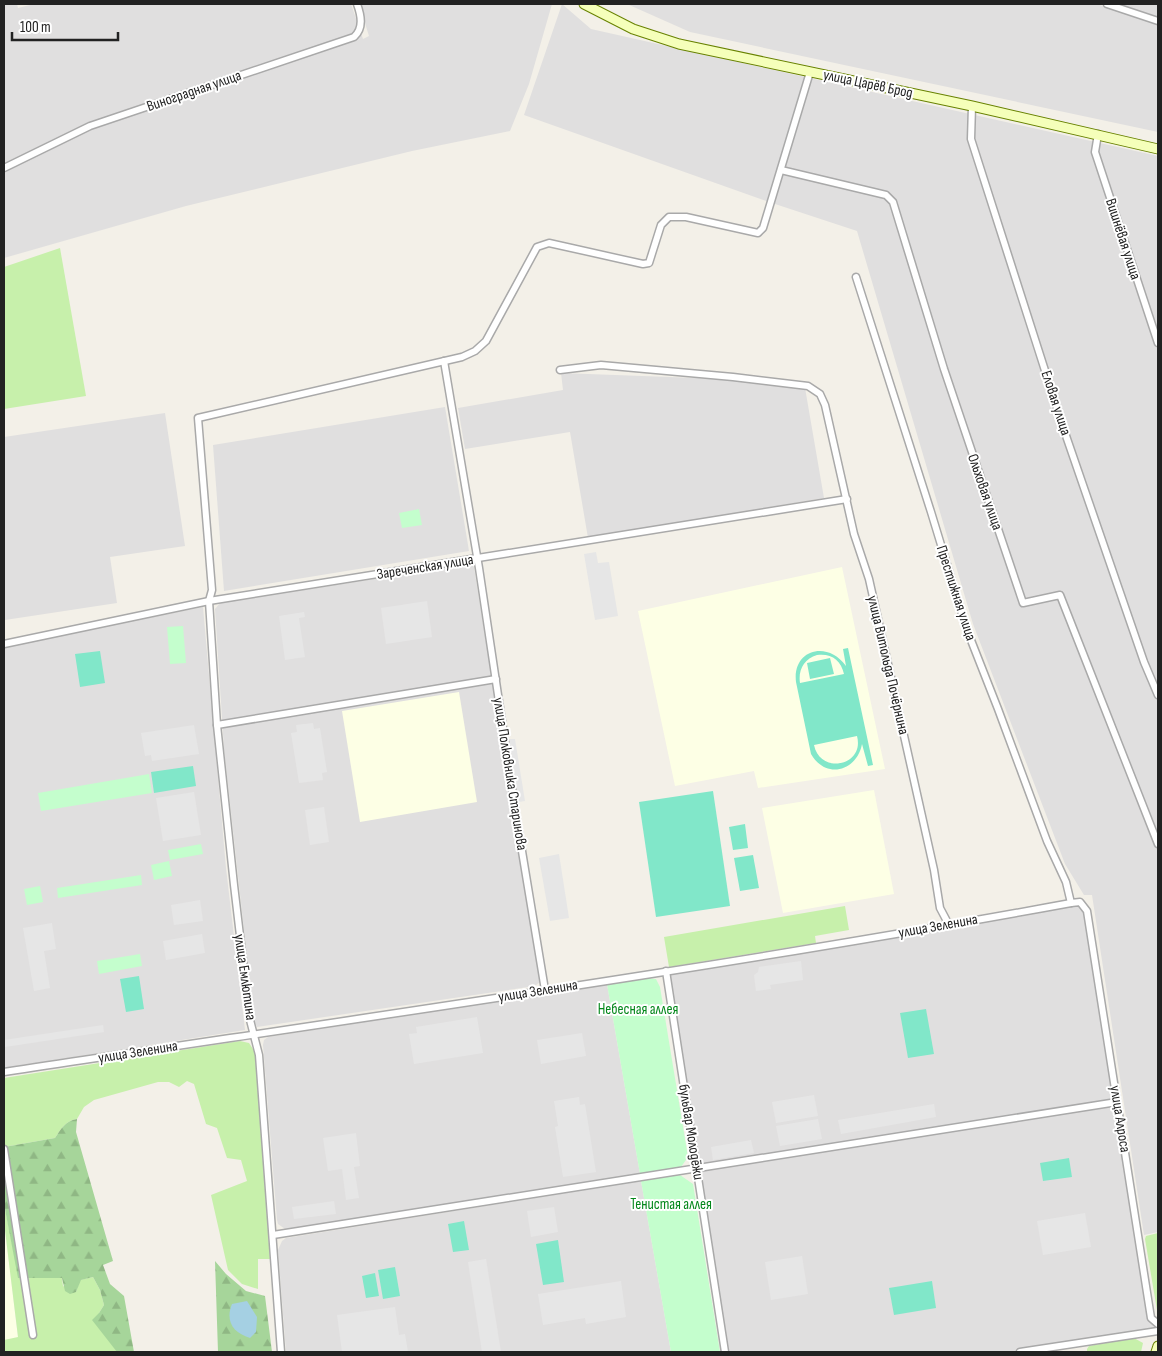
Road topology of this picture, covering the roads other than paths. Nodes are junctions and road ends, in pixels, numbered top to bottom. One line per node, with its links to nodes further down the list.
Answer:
1 (357, 4): 9 (street, Виноградная улица)
2 (584, 4): 5 (street, улица Царёв Брод)
3 (1107, 4): 4 (street)
4 (1158, 21)
5 (810, 72): 6 (street, улица Царёв Брод); 10 (street)
6 (972, 106): 7 (street, улица Царёв Брод); 20 (street, Еловая улица)
7 (1098, 134): 8 (street, улица Царёв Брод); 12 (street, Вишнёвая улица)
8 (1158, 149)
9 (4, 168)
10 (781, 170): 13 (street); 22 (street, Ольховая улица)
11 (856, 278): 23 (street, Престижная улица)
12 (1158, 342)
13 (444, 362): 16 (street, улица Полковника Старинова); 17 (street, улица Емлютина)
14 (560, 370): 15 (street, улица Витольда Почёрнина)
15 (847, 499): 16 (street, Зареченская улица); 24 (street, улица Витольда Почёрнина)
16 (477, 558): 17 (street, Зареченская улица); 19 (street, улица Полковника Старинова)
17 (209, 601): 18 (street, Зареченская улица); 21 (street, улица Емлютина)
18 (4, 644)
19 (496, 679): 21 (street); 26 (street, улица Полковника Старинова)
20 (1158, 695)
21 (217, 725): 27 (street, улица Емлютина)
22 (1158, 844)
23 (1071, 903): 24 (street, улица Зеленина); 29 (street, улица Алроса)
24 (949, 924): 25 (street, улица Зеленина)
25 (666, 971): 26 (street, улица Зеленина); 31 (street, бульвар Молодёжи)
26 (545, 990): 27 (street, улица Зеленина)
27 (254, 1034): 28 (street, улица Зеленина); 32 (street, улица Емлютина)
28 (4, 1072)
29 (1117, 1102): 31 (street); 33 (street, улица Алроса)
30 (4, 1149): 35 (street)
31 (698, 1169): 32 (street); 38 (street, бульвар Молодёжи)
32 (273, 1235): 37 (street, улица Емлютина)
33 (1158, 1324)
34 (1158, 1331): 39 (street)
35 (33, 1335)
36 (1158, 1346): 40 (street)
37 (281, 1352)
38 (725, 1352)
39 (1020, 1352)
40 (1156, 1352)

